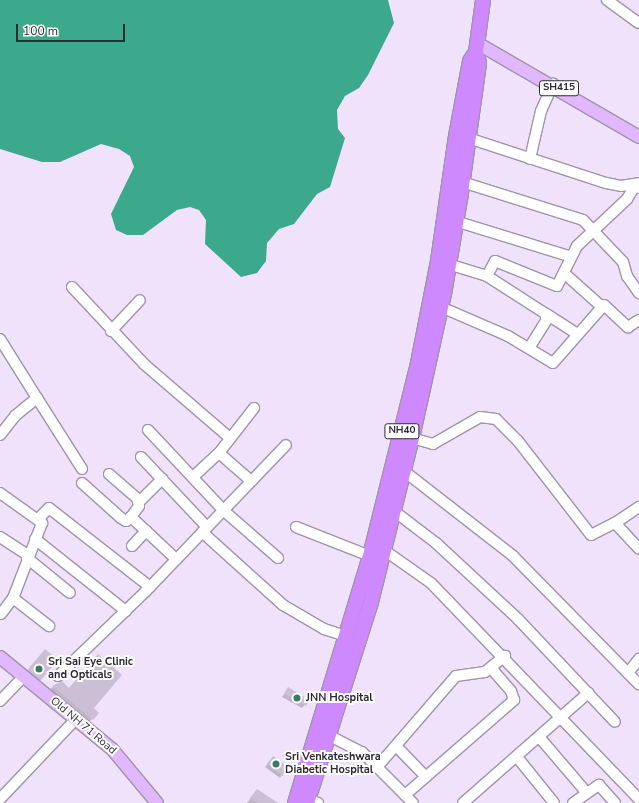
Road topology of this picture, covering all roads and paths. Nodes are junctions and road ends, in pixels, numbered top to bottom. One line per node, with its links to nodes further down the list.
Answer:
1 (483, 0): 4 (highway, NH40)
2 (607, 0): 3 (street)
3 (639, 24)
4 (476, 47): 5 (main road, SH415); 7 (highway, NH40); 60 (highway, NH40)
5 (553, 84): 6 (main road, SH415); 8 (street)
6 (639, 137)
7 (468, 138): 8 (street); 9 (highway, NH40)
8 (530, 159): 10 (street)
9 (462, 182): 11 (highway, NH40); 12 (street)
10 (638, 185): 12 (street)
11 (455, 221): 13 (street); 14 (highway, NH40)
12 (593, 228): 13 (street); 18 (street)
13 (569, 256): 15 (street)
14 (448, 264): 16 (street); 21 (highway, NH40)
15 (564, 273): 16 (street); 20 (street)
16 (487, 276): 22 (street)
17 (72, 287): 24 (street)
18 (639, 293)
19 (140, 300): 24 (street)
20 (602, 307): 23 (street); 25 (street)
21 (441, 308): 27 (street); 33 (highway, NH40)
22 (548, 316): 25 (street); 27 (street)
23 (639, 320)
24 (111, 331): 32 (street)
25 (577, 334): 27 (street)
26 (0, 339): 28 (street)
27 (528, 348)
28 (37, 398): 31 (street); 37 (street)
29 (254, 408): 32 (street)
30 (148, 430): 40 (street)
31 (0, 435)
32 (230, 438): 35 (street)
33 (412, 438): 38 (highway, NH40); 51 (street)
34 (286, 444): 42 (street)
35 (219, 453): 40 (street); 42 (street)
36 (141, 457): 41 (street)
37 (82, 469)
38 (404, 471): 48 (highway, NH40); 76 (street)
39 (109, 474): 45 (street)
40 (193, 477): 47 (street)
41 (162, 479): 45 (street); 53 (street)
42 (251, 481): 47 (street)
43 (82, 483): 49 (street)
44 (0, 493): 50 (street)
45 (139, 502): 49 (street)
46 (639, 507): 51 (street)
47 (223, 510): 53 (street); 62 (street)
48 (394, 511): 59 (highway, NH40); 80 (street)
49 (131, 517): 54 (street)
50 (39, 518): 56 (street); 64 (street)
51 (615, 523): 58 (street)
52 (296, 527): 60 (street)
53 (205, 529): 63 (street); 70 (street)
54 (146, 532): 57 (street); 63 (street)
55 (0, 537): 61 (street)
56 (35, 539): 61 (street); 67 (street)
57 (132, 546)
58 (639, 549)
59 (384, 550): 70 (highway, NH40); 71 (street)
60 (370, 556): 70 (highway, NH40)
61 (27, 557): 65 (street); 66 (street)
62 (278, 558)
63 (176, 559): 64 (street)
64 (150, 587): 67 (street)
65 (70, 593)
66 (13, 598): 68 (street); 69 (street)
67 (126, 611): 77 (street)
68 (1, 614)
69 (49, 626)
70 (349, 641): 85 (highway, NH40)
71 (505, 656): 75 (street); 82 (street)
72 (0, 658): 97 (main road, Old NH 71 Road)
73 (639, 659): 76 (street)
74 (0, 665): 78 (main road, Old NH 71 Road)
75 (491, 668): 87 (street); 90 (street)
76 (628, 673): 79 (street)
77 (58, 676)
78 (19, 681): 81 (street); 84 (main road, Old NH 71 Road)
79 (639, 684)
80 (588, 693): 82 (street); 83 (street)
81 (0, 701)
82 (564, 718): 86 (street); 94 (street)
83 (615, 722)
84 (72, 723): 93 (street); 96 (main road, Old NH 71 Road)
85 (325, 738): 89 (street); 95 (highway, NH40); 98 (highway, NH40)
86 (540, 738): 88 (street); 91 (street)
87 (396, 746): 89 (street); 90 (street)
88 (517, 758): 100 (street); 101 (street)
89 (378, 766): 92 (street)
90 (426, 776): 92 (street)
91 (587, 793): 102 (street); 103 (street)
92 (405, 795): 99 (street)
93 (0, 799)
94 (637, 800)
95 (311, 802)
96 (149, 803)
97 (156, 803)
98 (295, 803)
99 (412, 803)
100 (463, 803)
101 (554, 803)
102 (573, 803)
103 (615, 803)

